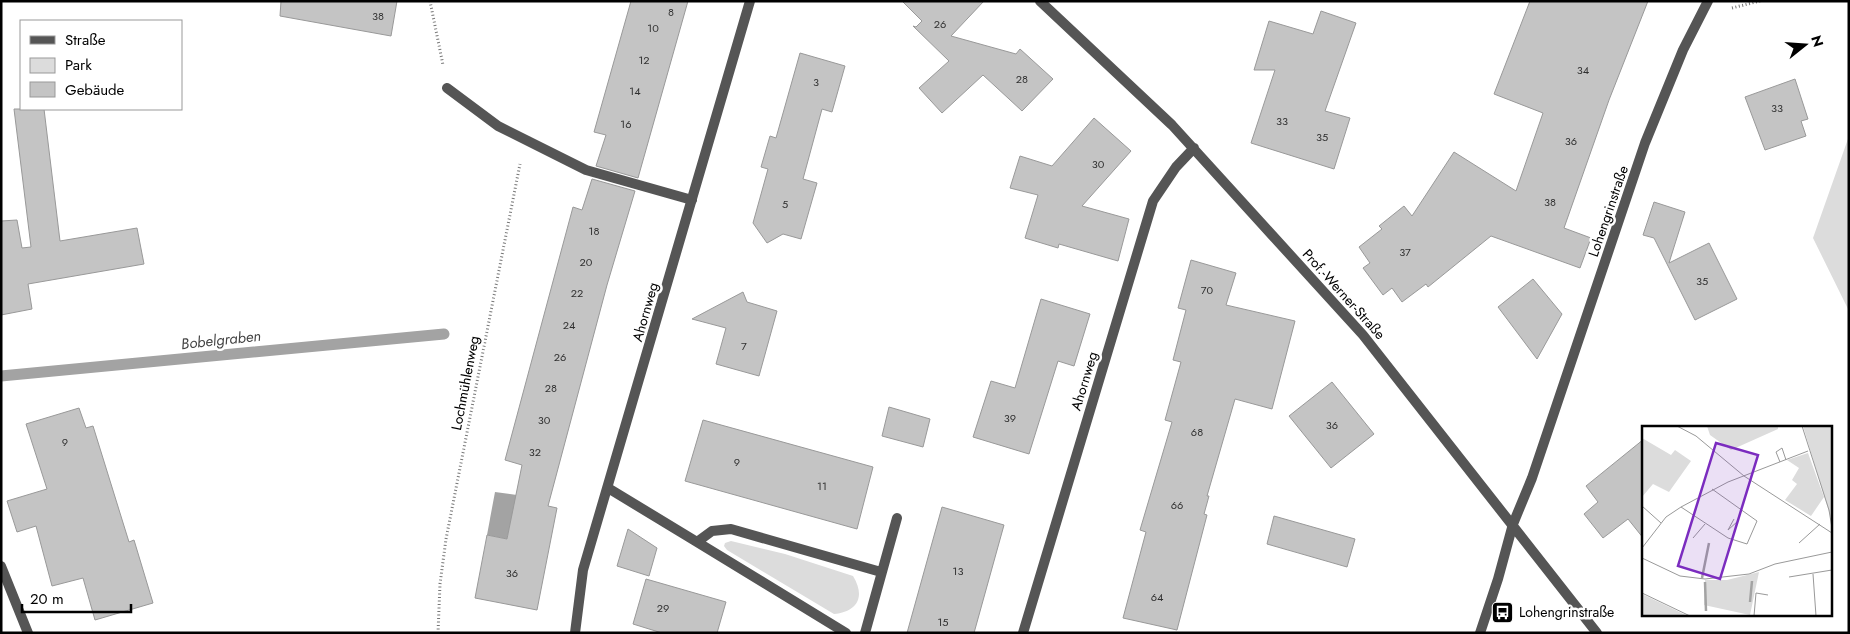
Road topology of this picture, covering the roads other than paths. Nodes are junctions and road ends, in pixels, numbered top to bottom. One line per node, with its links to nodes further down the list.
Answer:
1 (750, 1): 6 (street, Ahornweg)
2 (1040, 1): 5 (street, Prof.-Werner-Straße)
3 (1708, 1): 9 (street, Lohengrinstraße)
4 (447, 88): 6 (street)
5 (1194, 148): 9 (street, Prof.-Werner-Straße); 17 (street, Ahornweg)
6 (692, 200): 7 (street, Ahornweg)
7 (608, 488): 10 (street); 14 (street, Ahornweg)
8 (897, 518): 12 (street)
9 (1512, 524): 18 (street, Lohengrinstraße); 19 (street, Prof.-Werner-Straße)
10 (697, 542): 12 (street); 15 (street)
11 (1, 566): 13 (street)
12 (881, 572): 16 (street)
13 (28, 633)
14 (575, 633)
15 (846, 633)
16 (865, 633)
17 (1023, 633)
18 (1480, 633)
19 (1597, 633)

